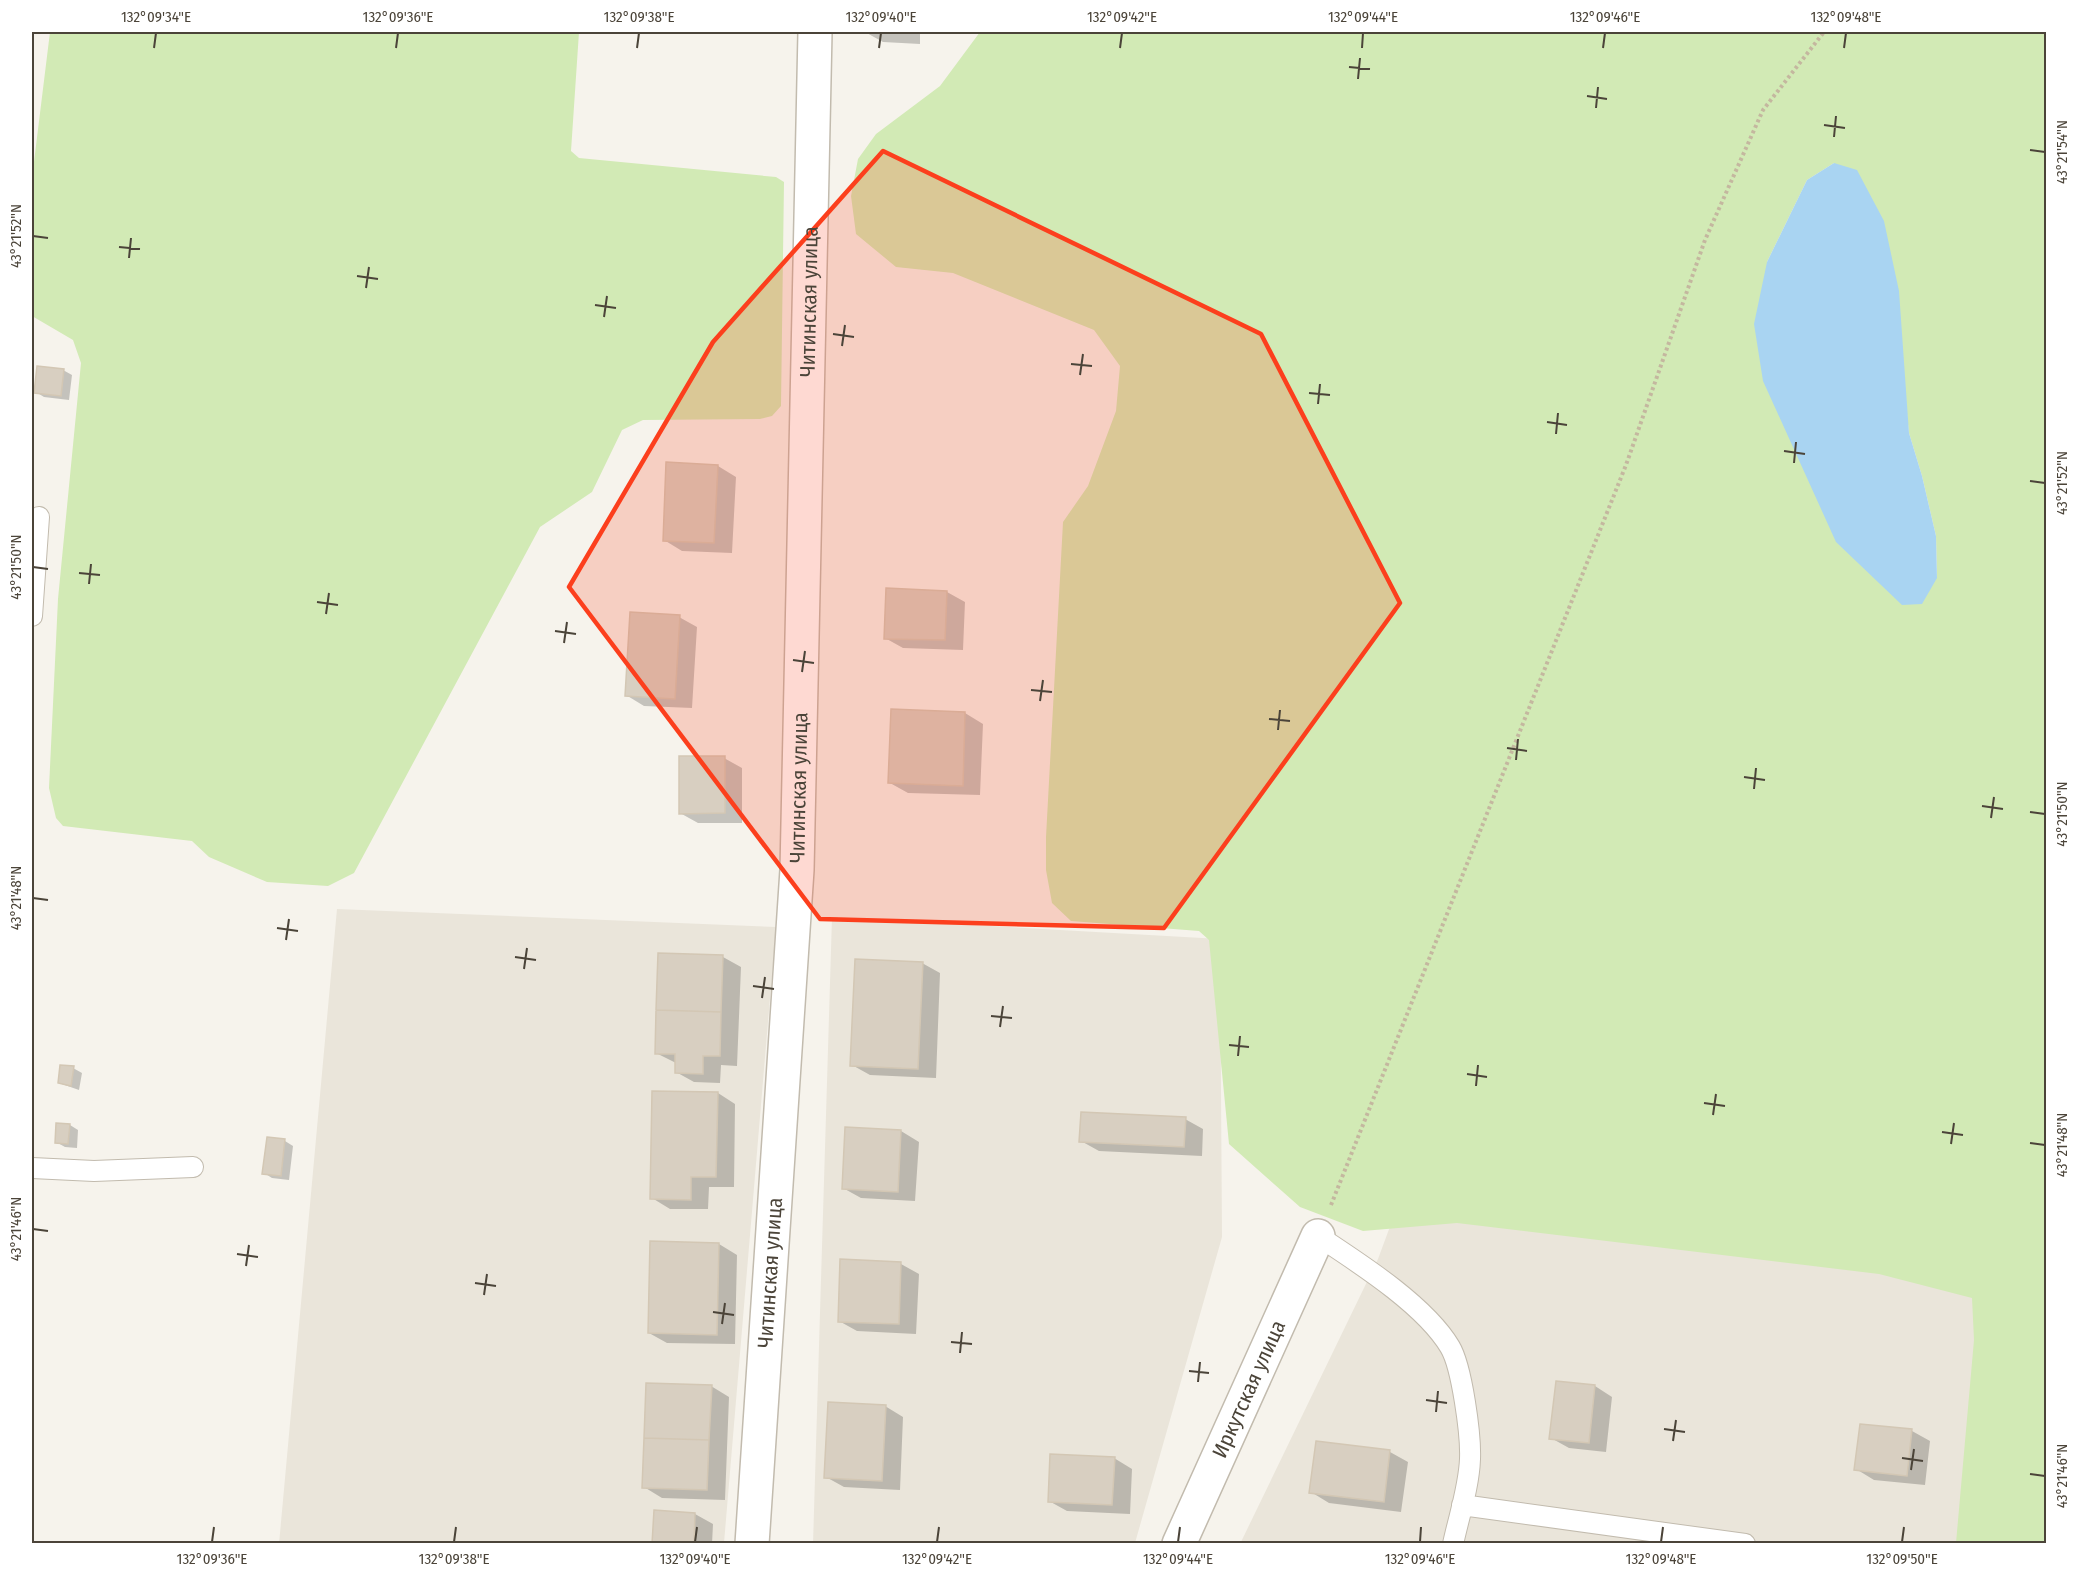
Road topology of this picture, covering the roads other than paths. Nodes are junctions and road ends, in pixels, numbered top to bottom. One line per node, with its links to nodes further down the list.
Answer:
1 (815, 32): 8 (street, Читинская улица)
2 (39, 516): 3 (lane)
3 (32, 616)
4 (193, 1167): 5 (lane)
5 (32, 1168)
6 (1318, 1236): 7 (lane); 9 (street, Иркутская улица)
7 (1462, 1505): 10 (lane); 11 (lane)
8 (752, 1544)
9 (1179, 1544)
10 (1453, 1544)
11 (1745, 1544)

